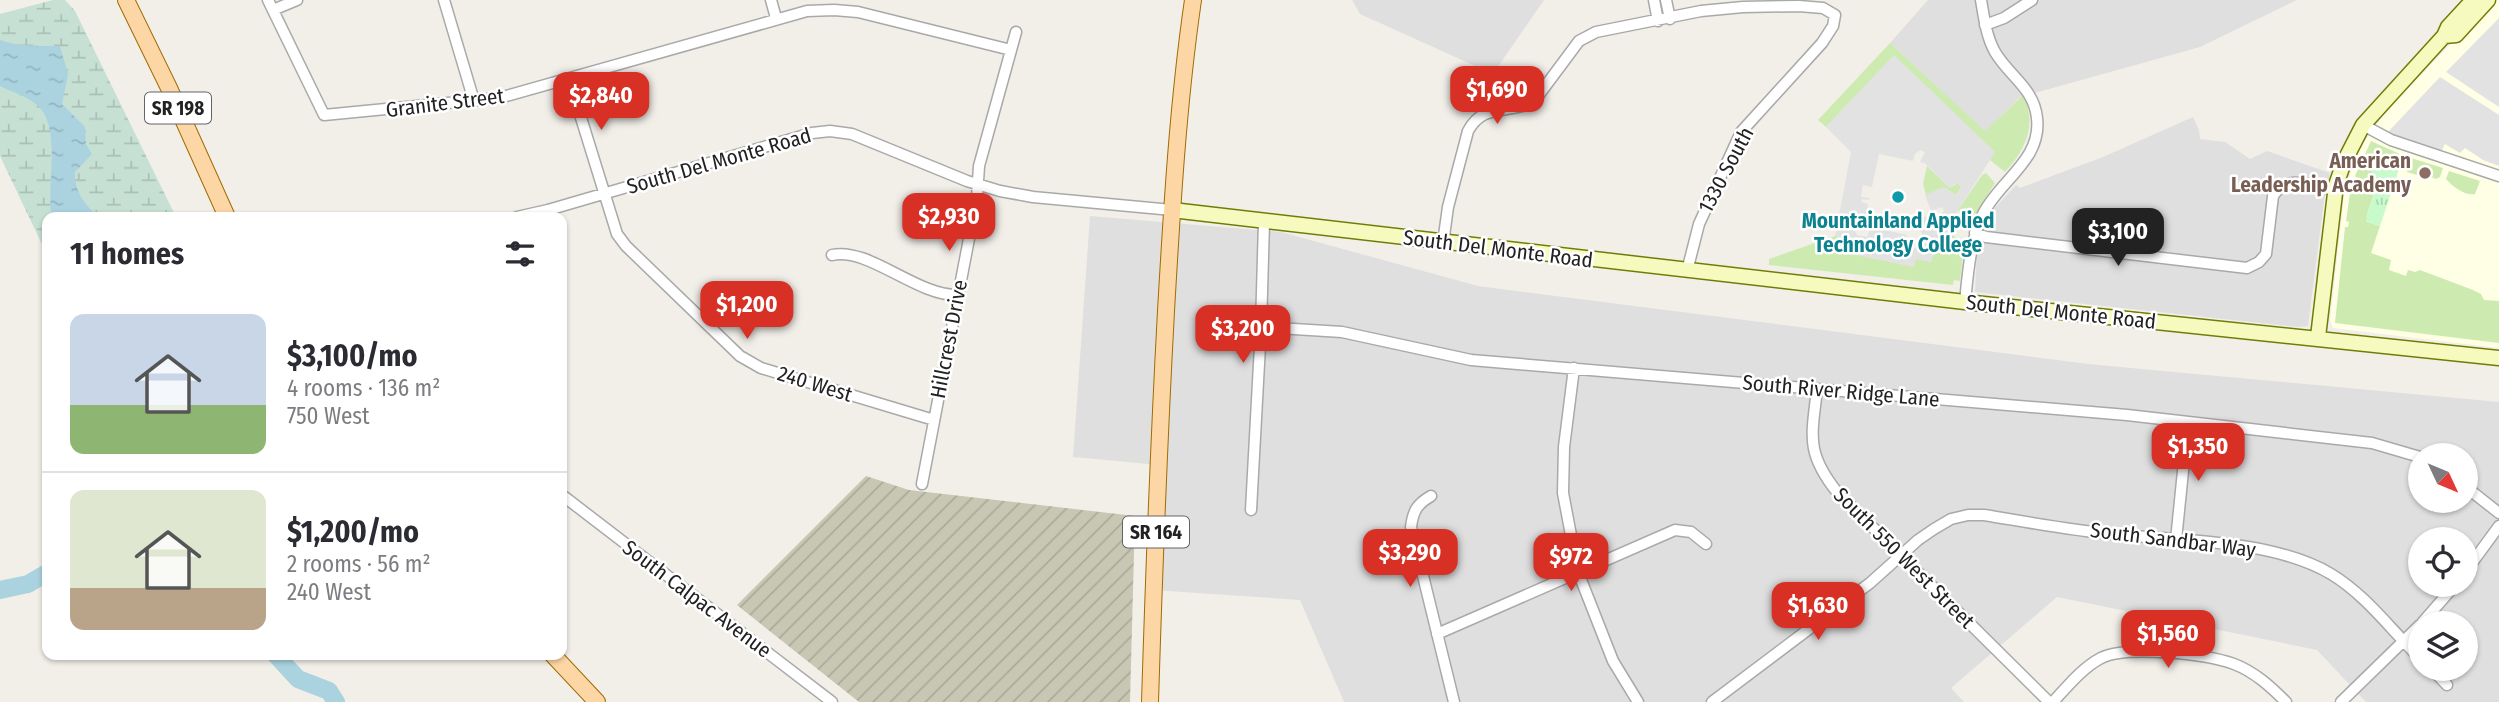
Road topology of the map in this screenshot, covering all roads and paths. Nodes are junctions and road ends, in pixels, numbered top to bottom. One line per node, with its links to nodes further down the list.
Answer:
1 (126, 0): 28 (main road, SR 198)
2 (297, 0): 12 (street)
3 (444, 0): 21 (street)
4 (771, 0): 13 (street)
5 (1192, 0): 27 (main road, SR 164)
6 (1654, 0): 15 (street)
7 (1666, 0): 14 (street)
8 (1981, 0): 16 (street)
9 (2032, 0): 16 (street)
10 (2473, 0): 18 (street)
11 (2488, 0): 18 (street)
12 (271, 5): 21 (street, Granite Street)
13 (776, 18): 19 (street, Granite Street); 20 (street, Granite Street)
14 (1670, 19): 15 (street); 34 (street, 1330 South)
15 (1658, 21): 32 (street)
16 (1985, 25): 31 (street)
17 (1016, 32): 19 (street, Hillcrest Drive)
18 (2444, 36): 22 (street)
19 (1011, 50): 24 (street, Hillcrest Drive)
20 (569, 79): 21 (street, Granite Street); 26 (street, 240 West)
21 (474, 102)
22 (2363, 125): 23 (street); 25 (street)
23 (2499, 176)
24 (977, 184): 26 (street, South Del Monte Road); 27 (street, South Del Monte Road); 35 (street, Hillcrest Drive)
25 (2335, 190): 31 (street); 38 (street)
26 (604, 194): 29 (street, South Del Monte Road); 42 (street, 240 West)
27 (1172, 209): 30 (street, South Del Monte Road); 68 (main road, SR 164)
28 (225, 212)
29 (536, 212)
30 (1264, 222): 32 (street, South Del Monte Road); 37 (street)
31 (1975, 233): 36 (street)
32 (1443, 243): 34 (street, South Del Monte Road)
33 (832, 255): 35 (street)
34 (1687, 271): 36 (street, South Del Monte Road)
35 (957, 295): 42 (street, Hillcrest Drive)
36 (1965, 302): 38 (street, South Del Monte Road)
37 (1261, 327): 40 (street, South River Ridge Lane); 49 (street)
38 (2318, 337): 39 (street, South Del Monte Road)
39 (2499, 358)
40 (1574, 368): 41 (street, South River Ridge Lane); 56 (street)
41 (1817, 389): 43 (street, South River Ridge Lane); 54 (street, South 550 West Street)
42 (934, 420): 45 (street, Hillcrest Drive)
43 (2188, 422): 44 (street, South River Ridge Lane); 52 (street)
44 (2408, 454)
45 (922, 484)
46 (1431, 495): 59 (street)
47 (2478, 496): 50 (street)
48 (567, 499): 67 (street, South Calpac Avenue)
49 (1251, 510)
50 (2499, 513)
51 (2499, 526): 55 (street)
52 (2176, 540): 54 (street, South Sandbar Way); 61 (street, South Sandbar Way)
53 (1706, 544): 56 (street)
54 (1902, 555): 71 (street, South Sandbar Way); 72 (street, South 550 West Street)
55 (2478, 555)
56 (1578, 572): 59 (street); 70 (street)
57 (2445, 597): 58 (street)
58 (2432, 611)
59 (1437, 634): 69 (street)
60 (2408, 638): 61 (street)
61 (2404, 642): 62 (street, South Sandbar Way); 74 (street)
62 (2408, 646)
63 (558, 660): 66 (main road)
64 (2443, 681): 65 (street)
65 (2447, 685)
66 (597, 702)
67 (832, 702)
68 (1150, 702)
69 (1454, 702)
70 (1638, 702)
71 (1712, 702)
72 (2051, 702): 73 (street)
73 (2286, 702)
74 (2341, 702)

